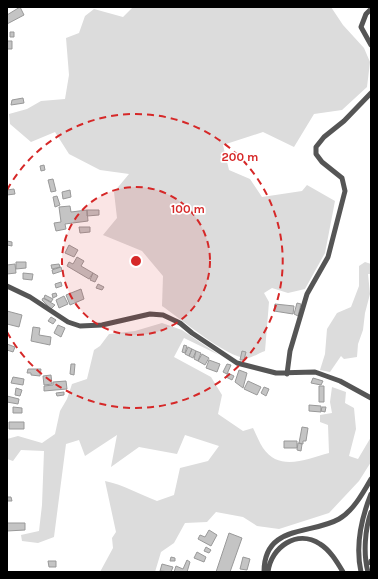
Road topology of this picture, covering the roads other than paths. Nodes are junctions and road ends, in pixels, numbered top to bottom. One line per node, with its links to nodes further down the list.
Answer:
1 (371, 9): 2 (street)
2 (371, 45)
3 (371, 93): 5 (street)
4 (7, 286): 5 (street)
5 (287, 374): 6 (street)
6 (371, 398)
7 (371, 479): 10 (street)
8 (371, 494): 13 (street)
9 (371, 512): 14 (street)
10 (264, 572)
11 (268, 572): 12 (street)
12 (344, 572)
13 (361, 572)
14 (368, 572)

